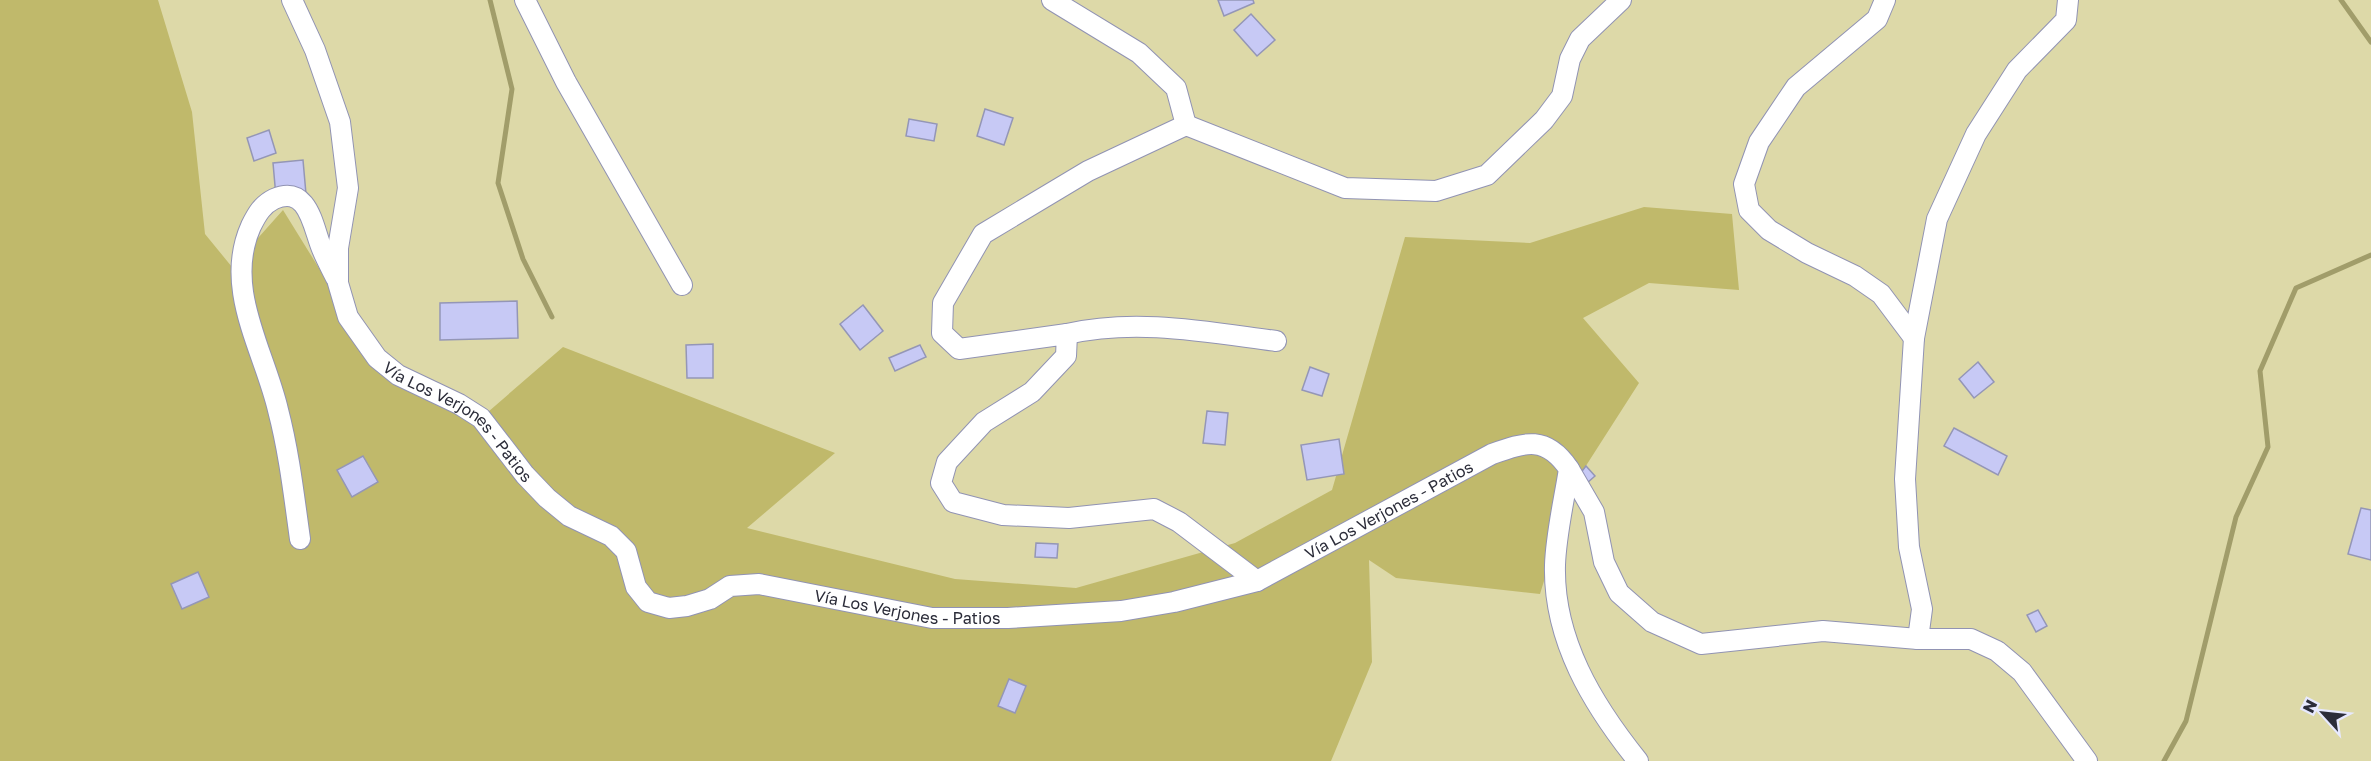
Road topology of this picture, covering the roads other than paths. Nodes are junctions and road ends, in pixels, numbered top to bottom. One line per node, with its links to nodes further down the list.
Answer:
1 (292, 0): 8 (street, Vía Los Verjones - Patios)
2 (525, 0): 9 (street)
3 (1052, 0): 7 (street)
4 (1621, 0): 7 (street)
5 (1886, 0): 11 (street)
6 (2068, 0): 11 (street)
7 (1186, 125): 10 (street)
8 (338, 283): 14 (street); 15 (street, Vía Los Verjones - Patios)
9 (682, 285)
10 (1067, 334): 12 (street); 15 (street)
11 (1914, 338): 16 (street)
12 (1275, 341)
13 (1569, 469): 15 (street, Vía Los Verjones - Patios); 16 (street, Vía Los Verjones - Patios); 17 (street)
14 (300, 539)
15 (1257, 581)
16 (1918, 639): 18 (street, Vía Los Verjones - Patios)
17 (1638, 761)
18 (2087, 761)

